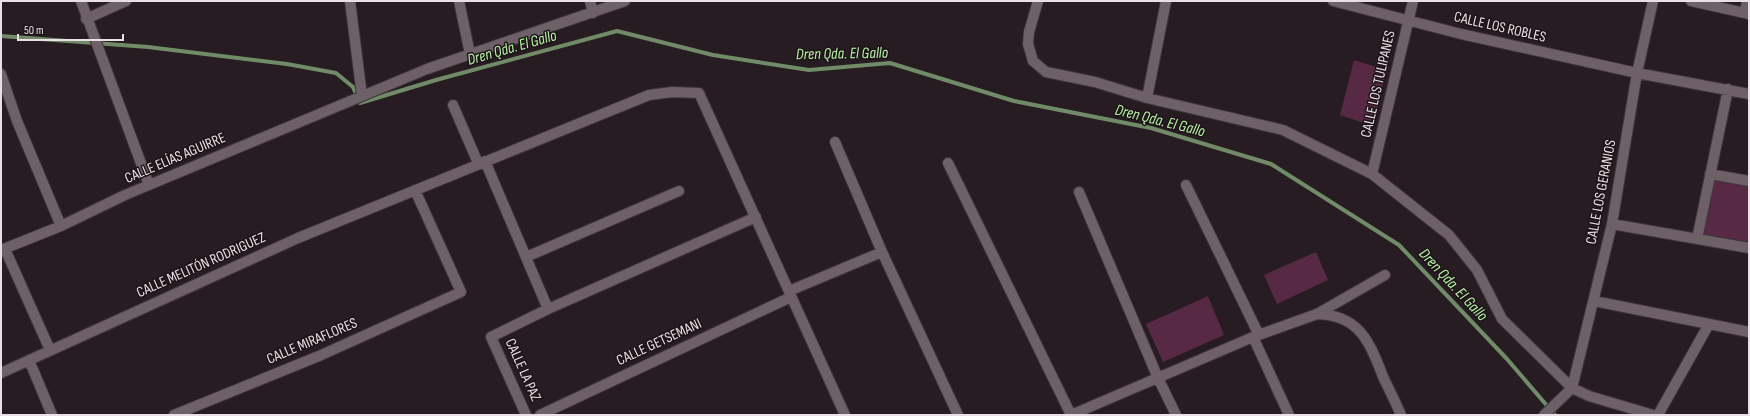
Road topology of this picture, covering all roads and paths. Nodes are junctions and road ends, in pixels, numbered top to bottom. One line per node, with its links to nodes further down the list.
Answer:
1 (81, 1): 16 (street)
2 (126, 1): 16 (street)
3 (350, 1): 23 (street)
4 (459, 1): 18 (street)
5 (590, 1): 14 (street)
6 (626, 1): 14 (street, CALLE ELÍAS AGUIRRE)
7 (1038, 1): 24 (street)
8 (1166, 1): 24 (street)
9 (1333, 1): 17 (street, CALLE LOS ROBLES)
10 (1413, 1): 17 (street, CALLE LOS TULIPANES)
11 (1653, 1): 19 (street, CALLE LOS GERANIOS)
12 (1691, 1): 15 (street)
13 (1748, 1): 15 (street)
14 (593, 13): 18 (street, CALLE ELÍAS AGUIRRE)
15 (1747, 14)
16 (86, 18): 32 (street)
17 (1408, 22): 19 (street, CALLE LOS ROBLES); 29 (street, CALLE LOS TULIPANES)
18 (470, 54): 23 (street, CALLE ELÍAS AGUIRRE)
19 (1637, 73): 21 (street, CALLE LOS ROBLES); 38 (street, CALLE LOS GERANIOS)
20 (1, 74): 39 (street)
21 (1728, 89): 22 (street, CALLE LOS ROBLES); 30 (street)
22 (1749, 94)
23 (362, 96): 32 (street, CALLE ELÍAS AGUIRRE)
24 (1147, 98): 29 (street)
25 (453, 105): 27 (street)
26 (835, 142): 43 (street)
27 (481, 162): 34 (street, CALLE MELITÓN RODRIGUEZ); 37 (street, CALLE MELITÓN RODRIGUEZ); 44 (street)
28 (948, 163): 65 (street)
29 (1372, 174): 57 (street)
30 (1710, 174): 31 (street); 40 (street)
31 (1749, 181)
32 (149, 185): 39 (street, CALLE ELÍAS AGUIRRE)
33 (1186, 185): 52 (street)
34 (415, 190): 53 (street, CALLE MELITÓN RODRIGUEZ); 60 (street, CALLE MIRAFLORES)
35 (679, 191): 44 (street)
36 (1079, 192): 56 (street)
37 (756, 217): 46 (street); 48 (street)
38 (1612, 224): 40 (street); 47 (street, CALLE LOS GERANIOS)
39 (61, 226): 42 (street, CALLE ELÍAS AGUIRRE)
40 (1698, 239): 41 (street)
41 (1749, 248)
42 (3, 250): 53 (street)
43 (882, 252): 46 (street, CALLE GETSEMANI); 64 (street)
44 (526, 257): 48 (street)
45 (1385, 275): 49 (street)
46 (790, 294): 62 (street, CALLE GETSEMANI); 63 (street)
47 (1594, 301): 50 (street); 57 (street, CALLE LOS GERANIOS)
48 (548, 309): 61 (street, CALLE LA PAZ)
49 (1317, 314): 52 (street); 68 (street)
50 (1709, 324): 51 (street); 71 (street)
51 (1749, 332)
52 (1256, 336): 56 (street); 67 (street)
53 (50, 350): 54 (street, CALLE MELITÓN RODRIGUEZ)
54 (29, 360): 55 (street, CALLE MELITÓN RODRIGUEZ); 59 (street)
55 (1, 373)
56 (1158, 378): 65 (street); 66 (street)
57 (1572, 388): 58 (street); 69 (street)
58 (1640, 413): 70 (street)
59 (52, 415)
60 (174, 415)
61 (526, 415)
62 (540, 415)
63 (845, 415)
64 (958, 415)
65 (1071, 415)
66 (1176, 415)
67 (1289, 415)
68 (1402, 415)
69 (1544, 415)
70 (1653, 415)
71 (1658, 415)

